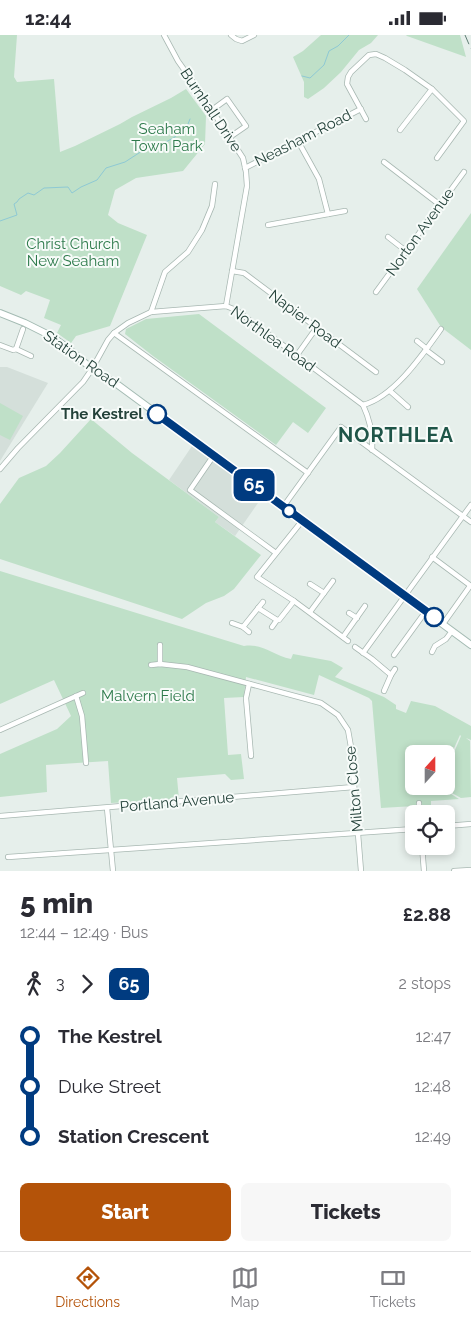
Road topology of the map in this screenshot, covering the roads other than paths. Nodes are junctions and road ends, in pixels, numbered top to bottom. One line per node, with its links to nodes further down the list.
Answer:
1 (164, 35): 6 (street, Burnhall Drive)
2 (231, 35): 3 (street)
3 (254, 35)
4 (432, 89): 5 (street, Neasham Road); 8 (street); 11 (street, Neasham Road)
5 (361, 109): 7 (street, Neasham Road); 10 (street, Neasham Road)
6 (212, 110): 9 (street, Burnhall Drive); 9 (street)
7 (366, 119)
8 (400, 130)
9 (230, 137): 13 (street, Burnhall Drive)
10 (298, 141): 13 (street, Neasham Road); 18 (street)
11 (437, 158)
12 (384, 162): 16 (street)
13 (245, 168): 22 (street, Burnhall Drive)
14 (464, 171): 16 (street, Norton Avenue)
15 (215, 183): 25 (street)
16 (440, 205): 21 (street, Norton Avenue)
17 (345, 211): 18 (street)
18 (328, 214): 19 (street)
19 (268, 225)
20 (388, 237): 21 (street)
21 (406, 251): 23 (street, Norton Avenue)
22 (232, 271): 24 (street, Burnhall Drive); 27 (street, Napier Road)
23 (376, 292)
24 (226, 306): 25 (street, Northlea Road); 35 (street, Northlea Road)
25 (151, 312): 30 (street, Northlea Road)
26 (0, 314): 38 (main road, Station Road)
27 (317, 327): 35 (street); 39 (street, Napier Road)
28 (23, 329): 33 (street)
29 (441, 329): 34 (street)
30 (114, 333): 38 (street, Northlea Road); 46 (street)
31 (417, 341): 34 (street)
32 (0, 345): 33 (street)
33 (16, 349): 36 (street)
34 (426, 349): 37 (street); 40 (street)
35 (296, 355): 41 (street, Northlea Road)
36 (31, 357)
37 (442, 362)
38 (92, 369): 44 (main road, Station Road); 45 (street, Northlea Road)
39 (376, 372)
40 (390, 391): 41 (street); 42 (street)
41 (363, 405): 43 (street)
42 (408, 407)
43 (372, 450): 46 (street); 49 (street)
44 (214, 455): 48 (main road, Station Road); 52 (street)
45 (0, 469)
46 (308, 473): 48 (street)
47 (471, 505): 49 (street)
48 (283, 507): 50 (main road, Station Road)
49 (463, 516): 51 (street); 53 (street)
50 (302, 521): 52 (street); 58 (main road, Station Road)
51 (471, 522)
52 (276, 553): 59 (street)
53 (432, 557): 56 (street); 58 (street)
54 (333, 581): 57 (street)
55 (310, 584): 57 (street)
56 (471, 586): 69 (street)
57 (324, 593): 64 (street)
58 (404, 595): 63 (main road, Station Road); 80 (street)
59 (294, 601): 64 (street); 67 (street)
60 (263, 602): 62 (street)
61 (365, 606): 66 (street)
62 (258, 608): 67 (street); 70 (street)
63 (426, 611): 69 (main road, Station Road); 81 (street)
64 (310, 612): 74 (street)
65 (349, 613): 66 (street)
66 (356, 618): 74 (street)
67 (277, 620): 71 (street)
68 (232, 623): 70 (street)
69 (443, 624): 72 (main road, Station Road)
70 (243, 627): 73 (street)
71 (272, 627)
72 (452, 631): 77 (main road, Station Road); 79 (street)
73 (249, 632)
74 (343, 637): 75 (street)
75 (348, 641)
76 (160, 645): 82 (street)
77 (471, 645)
78 (355, 647): 80 (street)
79 (432, 652)
80 (363, 653): 85 (street)
81 (394, 655)
82 (160, 663): 83 (street); 86 (street, Milton Close)
83 (151, 665)
84 (395, 669): 85 (street)
85 (391, 675): 87 (street)
86 (248, 683): 91 (street); 93 (street, Milton Close)
87 (384, 691)
88 (83, 693): 89 (street)
89 (76, 696): 90 (street); 92 (street)
90 (0, 730)
91 (251, 756)
92 (86, 763)
93 (354, 787): 94 (street, Portland Avenue); 99 (street, Milton Close)
94 (107, 808): 95 (street, Portland Avenue); 100 (street)
95 (0, 816)
96 (471, 824): 97 (street)
97 (455, 825)
98 (405, 830): 99 (street)
99 (358, 833): 100 (street); 105 (street, Milton Close)
100 (111, 850): 102 (street); 104 (street)
101 (423, 855): 106 (street)
102 (8, 857)
103 (471, 870): 107 (street)
104 (113, 871)
105 (361, 871)
106 (424, 871)
107 (454, 871)

